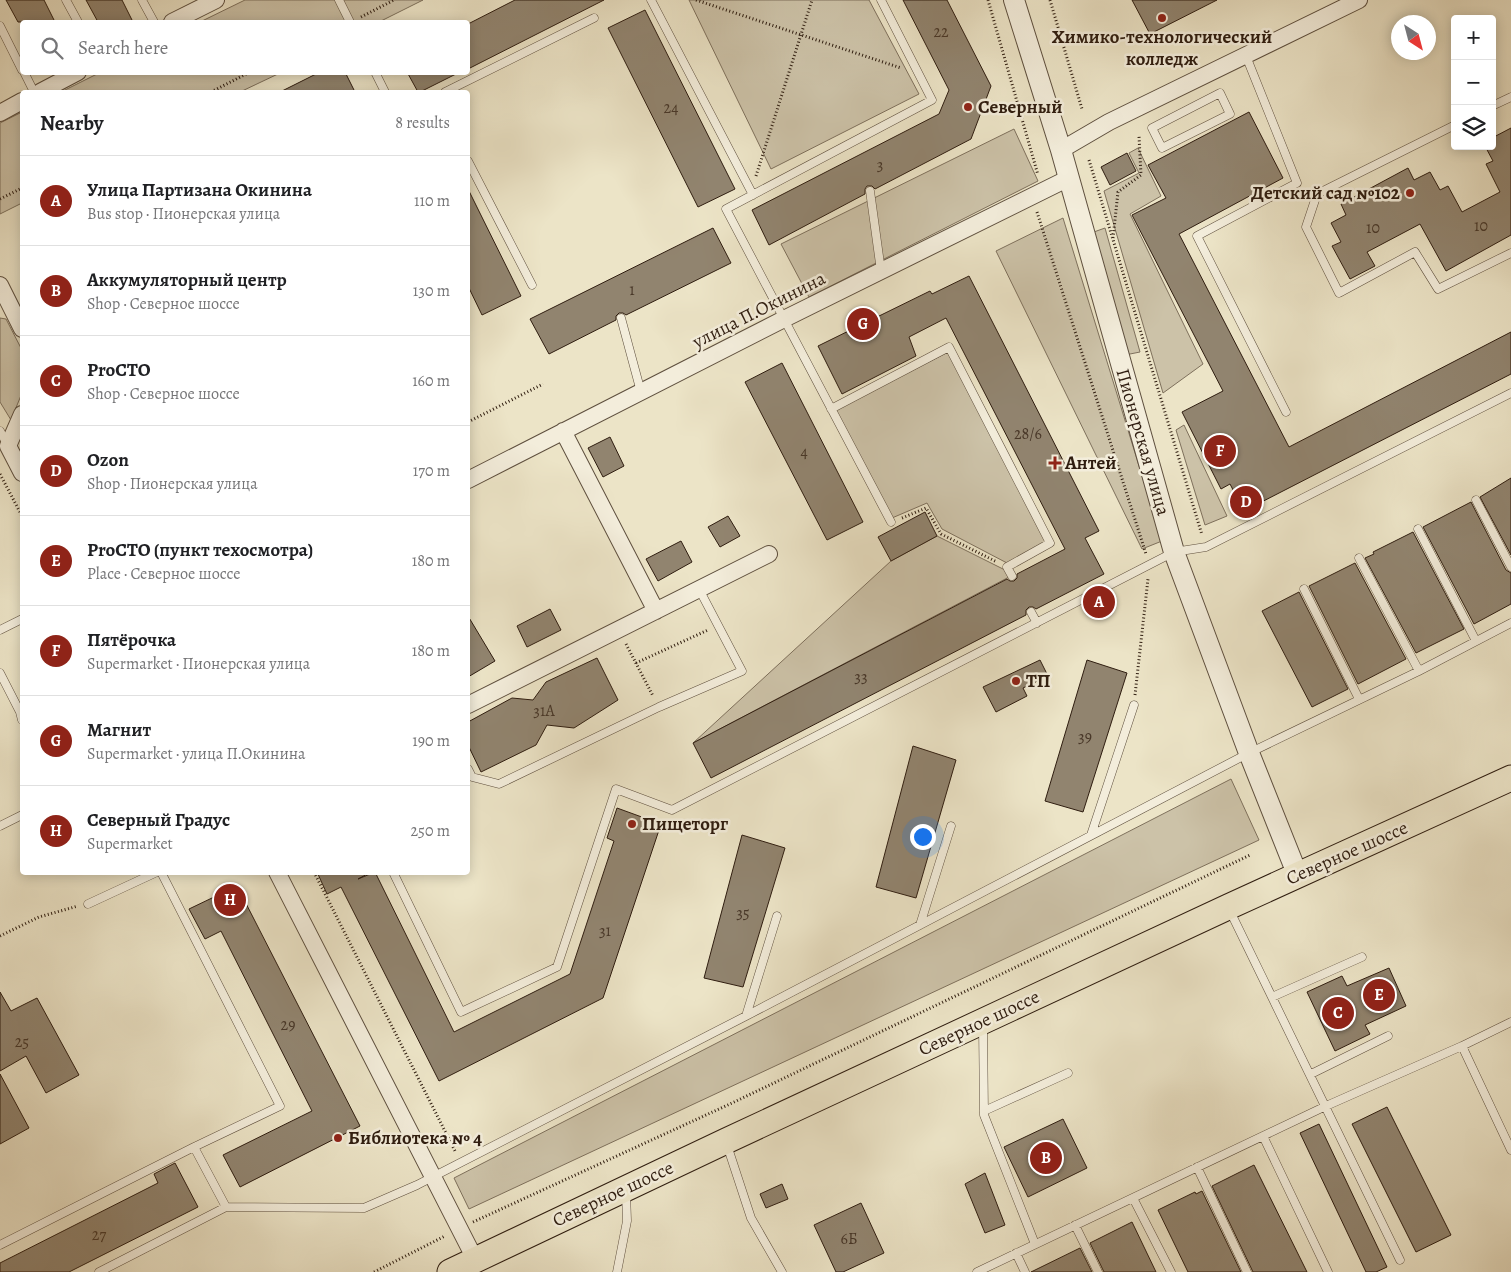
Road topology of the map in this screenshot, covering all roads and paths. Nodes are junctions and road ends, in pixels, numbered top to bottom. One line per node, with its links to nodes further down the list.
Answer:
1 (66, 0): 15 (lane)
2 (142, 0): 16 (lane)
3 (216, 0): 17 (street)
4 (339, 0): 18 (lane)
5 (394, 0): 19 (path)
6 (651, 0): 49 (lane)
7 (696, 0): 21 (path)
8 (812, 0): 21 (path)
9 (881, 0): 24 (lane)
10 (988, 0): 46 (path)
11 (1014, 0): 42 (street, Пионерская улица)
12 (1050, 0): 37 (path)
13 (1359, 0): 22 (street)
14 (594, 18): 33 (lane)
15 (77, 20)
16 (153, 20)
17 (176, 20)
18 (349, 20)
19 (354, 20)
20 (0, 26): 23 (lane)
21 (801, 35): 24 (path); 49 (path)
22 (1246, 56): 42 (street); 64 (lane)
23 (20, 65)
24 (919, 74): 49 (lane)
25 (25, 75): 29 (lane)
26 (72, 75): 30 (street)
27 (244, 75): 31 (path)
28 (376, 75): 32 (lane)
29 (33, 90)
30 (44, 90)
31 (215, 90)
32 (384, 90)
33 (449, 90)
34 (1511, 97): 36 (lane)
35 (20, 102): 38 (street)
36 (1494, 105)
37 (1082, 109)
38 (0, 113)
39 (1230, 114): 39 (lane)
40 (1451, 127): 53 (lane)
41 (1138, 136): 52 (path)
42 (1061, 150): 45 (street, Пионерская улица)
43 (1089, 160): 52 (path)
44 (470, 165): 55 (lane)
45 (1069, 178): 54 (street, улица П.Окинина); 78 (street, Пионерская улица)
46 (1040, 182)
47 (20, 189): 50 (path)
48 (870, 191): 54 (lane)
49 (752, 193): 58 (lane)
50 (0, 199)
51 (1037, 209): 81 (path)
52 (1113, 241): 77 (path)
53 (1511, 253)
54 (881, 271): 58 (street, улица П.Окинина)
55 (532, 285)
56 (1, 290): 59 (street)
57 (621, 318): 61 (lane)
58 (784, 319): 61 (street, улица П.Окинина); 63 (lane)
59 (20, 325)
60 (543, 384): 66 (path)
61 (641, 392): 68 (street, улица П.Окинина)
62 (1511, 393): 77 (lane)
63 (831, 409): 75 (lane); 82 (lane)
64 (1286, 412)
65 (20, 419): 69 (street)
66 (470, 421)
67 (0, 430): 69 (lane)
68 (563, 431): 72 (street, улица П.Окинина); 87 (street)
69 (8, 446): 70 (street)
70 (20, 470)
71 (0, 474): 74 (path)
72 (470, 479)
73 (1476, 500): 83 (lane)
74 (20, 512)
75 (891, 522): 82 (path)
76 (1418, 529): 95 (lane)
77 (1206, 546): 78 (lane)
78 (1174, 552): 81 (lane); 104 (street, Пионерская улица)
79 (769, 554): 85 (street)
80 (1359, 558): 97 (lane)
81 (1150, 565): 90 (lane); 101 (path)
82 (1007, 567): 84 (lane)
83 (1511, 567)
84 (1012, 576)
85 (699, 589): 87 (street); 92 (lane)
86 (1304, 589): 99 (lane)
87 (656, 611): 94 (street)
88 (1031, 612): 90 (lane)
89 (20, 620): 93 (lane)
90 (1037, 623): 116 (lane)
91 (1511, 623): 95 (lane)
92 (718, 625): 96 (path); 102 (lane)
93 (0, 630)
94 (618, 630): 96 (path); 100 (street)
95 (1476, 641): 97 (lane)
96 (636, 663): 102 (path)
97 (1419, 671): 99 (lane)
98 (0, 673): 103 (lane)
99 (1359, 700): 104 (lane)
100 (470, 704)
101 (1134, 705): 110 (lane)
102 (659, 707): 105 (lane)
103 (20, 712)
104 (1249, 753): 110 (lane); 117 (street, Пионерская улица)
105 (470, 773)
106 (1511, 778): 117 (main road, Северное шоссе)
107 (20, 816): 108 (lane)
108 (0, 826)
109 (951, 826): 121 (lane)
110 (1091, 836): 121 (lane)
111 (1250, 855): 145 (path)
112 (150, 875): 118 (lane)
113 (163, 875): 136 (lane)
114 (279, 875): 140 (street)
115 (316, 875): 138 (path)
116 (393, 875)
117 (1298, 876): 119 (main road, Северное шоссе)
118 (88, 904): 122 (path)
119 (1228, 907): 124 (lane); 126 (main road, Северное шоссе)
120 (777, 916): 125 (lane)
121 (920, 925): 125 (lane)
122 (0, 936)
123 (1362, 957): 124 (lane)
124 (1272, 997): 131 (lane)
125 (746, 1016): 138 (lane)
126 (983, 1021): 133 (lane); 135 (main road, Северное шоссе)
127 (1511, 1022): 129 (lane)
128 (1388, 1036): 131 (lane)
129 (1462, 1046): 132 (lane); 137 (lane)
130 (1068, 1073): 133 (lane)
131 (1310, 1074): 132 (lane)
132 (1326, 1106): 134 (lane); 150 (lane)
133 (984, 1111): 146 (lane)
134 (1263, 1136): 139 (lane); 161 (lane)
135 (726, 1141): 141 (main road, Северное шоссе); 155 (lane)
136 (194, 1147): 143 (lane); 147 (lane)
137 (1511, 1150)
138 (461, 1162): 140 (lane)
139 (1197, 1167): 142 (lane); 160 (lane)
140 (433, 1176): 143 (lane); 145 (street)
141 (626, 1188): 149 (main road, Северное шоссе); 154 (lane)
142 (1133, 1198): 144 (lane); 159 (lane)
143 (226, 1207): 151 (lane)
144 (1075, 1225): 146 (lane); 158 (lane)
145 (459, 1228): 149 (street); 152 (path)
146 (1034, 1244): 148 (lane)
147 (0, 1245)
148 (1016, 1253): 156 (lane); 157 (lane)
149 (475, 1259): 153 (main road, Северное шоссе)
150 (1400, 1260)
151 (99, 1272)
152 (374, 1272)
153 (450, 1272)
154 (617, 1272)
155 (782, 1272)
156 (977, 1272)
157 (1025, 1272)
158 (1098, 1272)
159 (1171, 1272)
160 (1247, 1272)
161 (1328, 1272)

